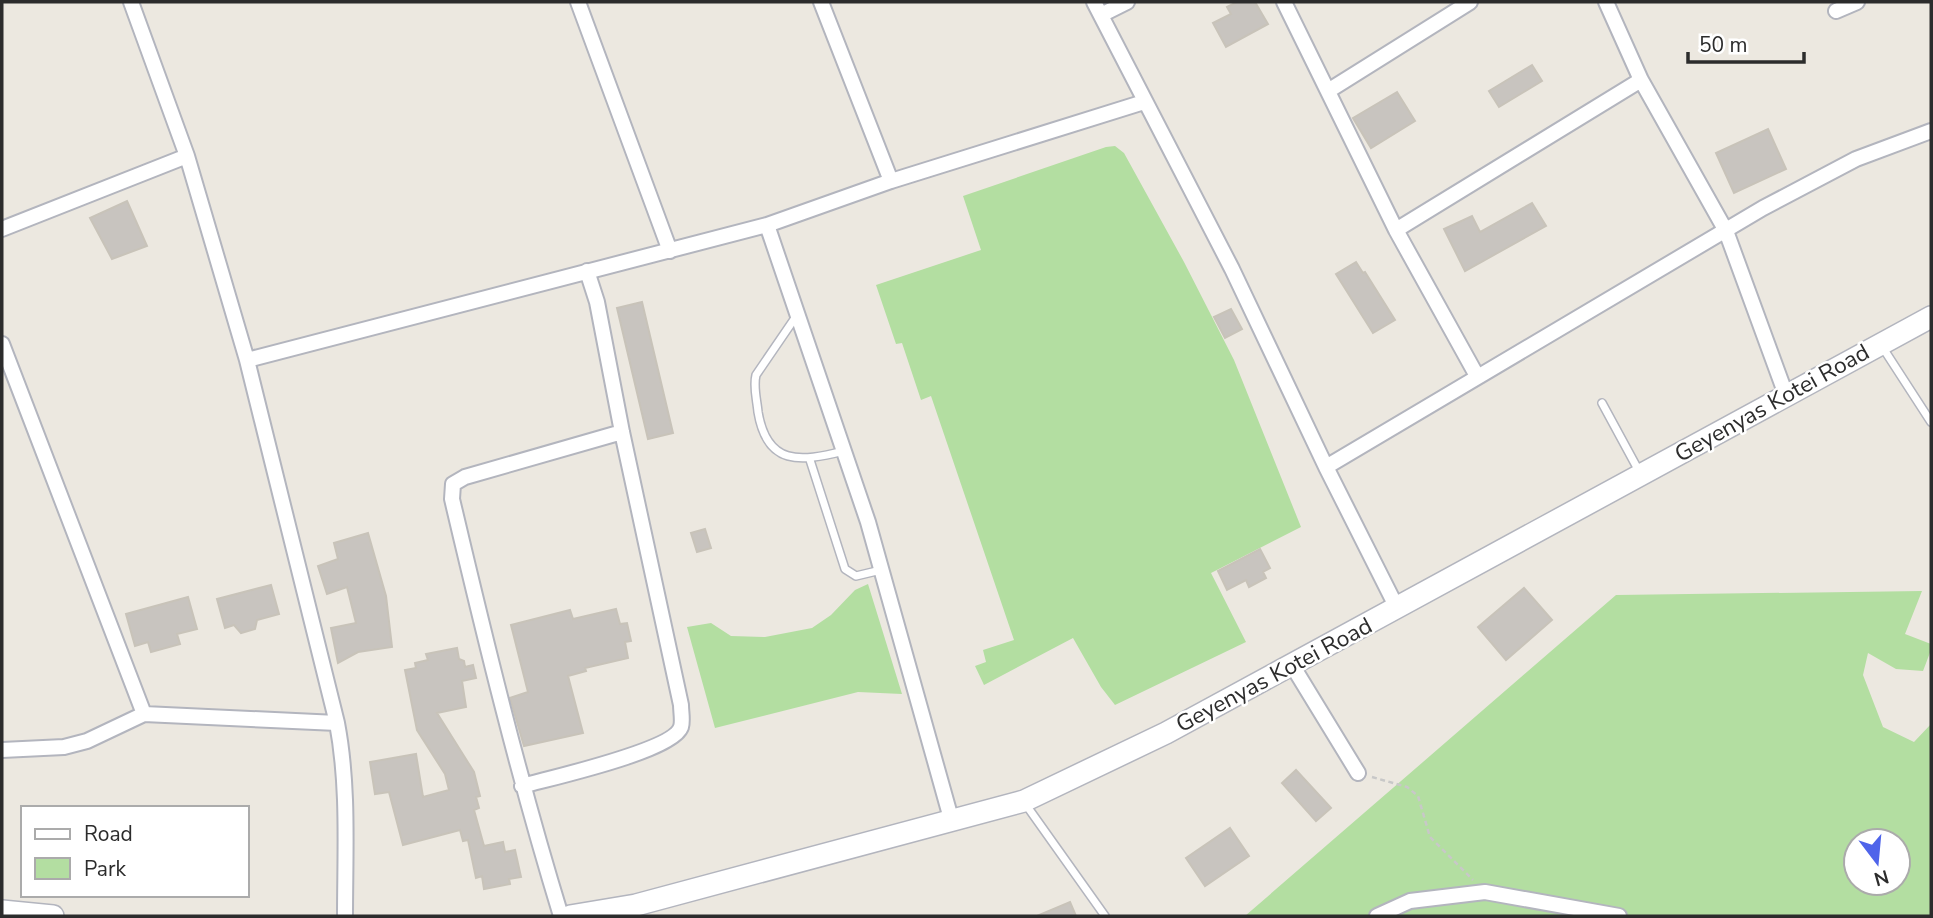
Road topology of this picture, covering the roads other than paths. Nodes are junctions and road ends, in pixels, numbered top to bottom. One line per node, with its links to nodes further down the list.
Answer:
1 (131, 2): 15 (street)
2 (578, 2): 21 (street)
3 (821, 2): 16 (street)
4 (1127, 2): 9 (street)
5 (1284, 2): 12 (street)
6 (1470, 2): 12 (street)
7 (1606, 2): 11 (street)
8 (1857, 2): 10 (street)
9 (1098, 8): 13 (street)
10 (1836, 11)
11 (1641, 80): 19 (street); 20 (street)
12 (1328, 91): 19 (street)
13 (1144, 102): 16 (street); 35 (street)
14 (1931, 131): 20 (street)
15 (187, 156): 18 (street); 27 (street)
16 (891, 181): 17 (street)
17 (767, 225): 21 (street); 23 (street)
18 (2, 229)
19 (1396, 230): 28 (street)
20 (1726, 231): 28 (street); 29 (street)
21 (670, 251): 22 (street)
22 (587, 271): 27 (street); 32 (street)
23 (797, 314): 33 (street); 34 (lane)
24 (1931, 317): 26 (street, Geyenyas Kotei Road)
25 (2, 344): 40 (street)
26 (1881, 344): 29 (street, Geyenyas Kotei Road); 31 (lane)
27 (247, 360): 41 (street)
28 (1477, 376): 35 (street)
29 (1786, 395): 36 (street, Geyenyas Kotei Road)
30 (1602, 403): 36 (lane)
31 (1931, 422)
32 (622, 432): 44 (street); 44 (street)
33 (844, 451): 34 (lane); 37 (street)
34 (810, 460): 37 (lane)
35 (1326, 467): 38 (street)
36 (1641, 475): 38 (street, Geyenyas Kotei Road)
37 (882, 570): 46 (street)
38 (1397, 608): 39 (street, Geyenyas Kotei Road)
39 (1292, 665): 43 (street); 45 (street, Geyenyas Kotei Road)
40 (144, 714): 41 (street); 42 (street)
41 (337, 723): 49 (street)
42 (2, 751)
43 (1358, 773)
44 (522, 786): 50 (street)
45 (1024, 801): 46 (street, Geyenyas Kotei Road); 52 (lane)
46 (952, 822): 51 (street, Geyenyas Kotei Road)
47 (2, 911): 48 (street)
48 (53, 916)
49 (345, 916)
50 (561, 916)
51 (570, 916)
52 (1105, 916)
53 (1377, 916): 54 (street)
54 (1619, 916)

